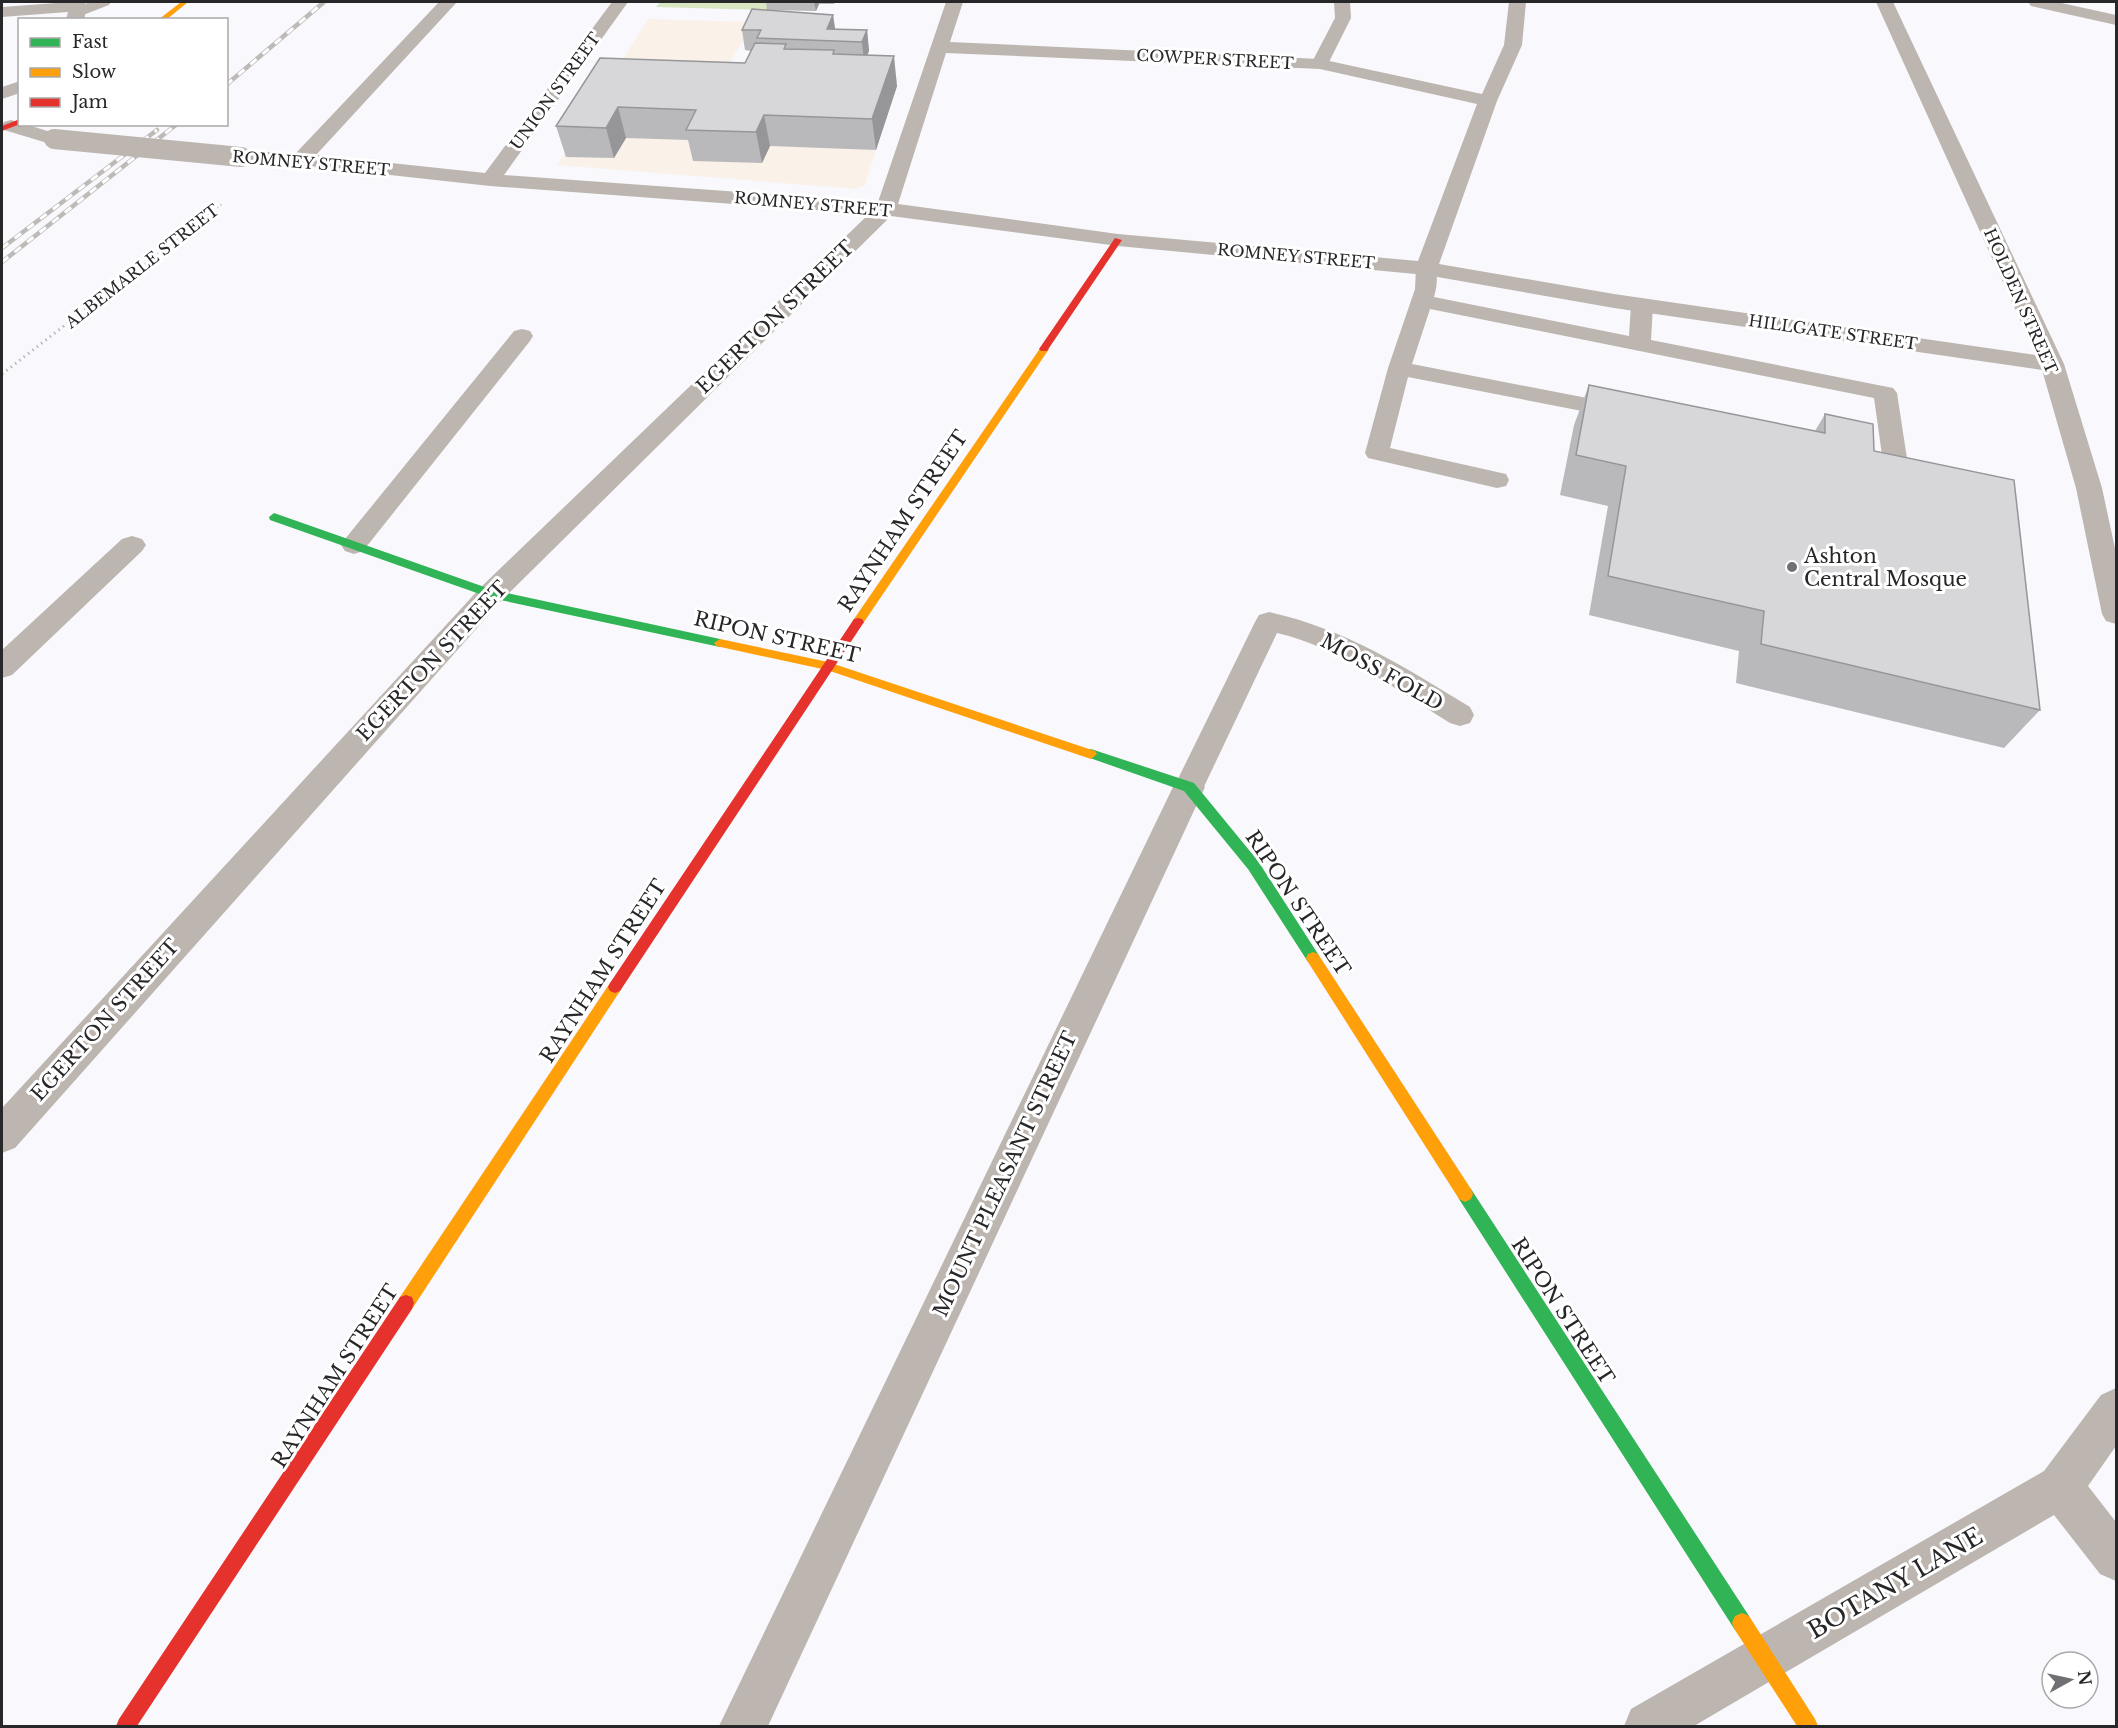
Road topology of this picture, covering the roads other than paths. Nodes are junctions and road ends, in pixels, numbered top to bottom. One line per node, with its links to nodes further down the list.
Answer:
1 (103, 2): 11 (lane)
2 (185, 2): 12 (main road)
3 (448, 2): 20 (street)
4 (620, 2): 21 (street, UNION STREET)
5 (954, 2): 14 (street)
6 (1342, 2): 15 (lane)
7 (1518, 2): 18 (street)
8 (1885, 2): 30 (street, HOLDEN STREET)
9 (2037, 2): 13 (street)
10 (2, 12): 11 (street)
11 (77, 12)
12 (164, 18)
13 (2116, 20)
14 (938, 47): 15 (street, COWPER STREET); 22 (street)
15 (1320, 64): 18 (street, COWPER STREET)
16 (18, 87): 17 (street)
17 (2, 94)
18 (1488, 101): 24 (street)
19 (11, 125): 20 (street, ROMNEY STREET, bridge)
20 (291, 158): 21 (street, ROMNEY STREET)
21 (490, 180): 22 (street, ROMNEY STREET)
22 (886, 209): 23 (street, ROMNEY STREET); 40 (street, EGERTON STREET)
23 (1118, 240): 24 (street, ROMNEY STREET); 43 (main road, RAYNHAM STREET)
24 (1426, 268): 25 (lane); 26 (street, ROMNEY STREET)
25 (1422, 301): 29 (lane); 31 (lane)
26 (1614, 301): 27 (street, HILLGATE STREET)
27 (1642, 305): 29 (lane); 30 (street, HILLGATE STREET)
28 (522, 336): 39 (lane)
29 (1640, 344): 33 (lane)
30 (2052, 364): 35 (street, HOLDEN STREET)
31 (1400, 368): 32 (lane); 34 (lane)
32 (1641, 416)
33 (1837, 454)
34 (1497, 480)
35 (2090, 488): 36 (street); 41 (street, HOLDEN STREET)
36 (2116, 496)
37 (274, 517): 39 (main road, RIPON STREET)
38 (132, 545): 44 (street)
39 (354, 545): 40 (main road, RIPON STREET)
40 (491, 594): 43 (main road, RIPON STREET); 47 (street, EGERTON STREET)
41 (2116, 614)
42 (1269, 622): 45 (lane, MOSS FOLD); 46 (lane, MOUNT PLEASANT STREET)
43 (828, 666): 46 (main road, RIPON STREET); 52 (main road, RAYNHAM STREET)
44 (2, 667)
45 (1460, 715)
46 (1189, 787): 51 (main road, RIPON STREET); 53 (street, MOUNT PLEASANT STREET)
47 (2, 1135)
48 (2116, 1410): 49 (street, BOTANY LANE)
49 (2060, 1488): 50 (street); 51 (street, BOTANY LANE)
50 (2116, 1558)
51 (1765, 1659): 54 (street, BOTANY LANE); 55 (main road, RIPON STREET)
52 (126, 1726)
53 (742, 1726)
54 (1648, 1726)
55 (1808, 1726)

